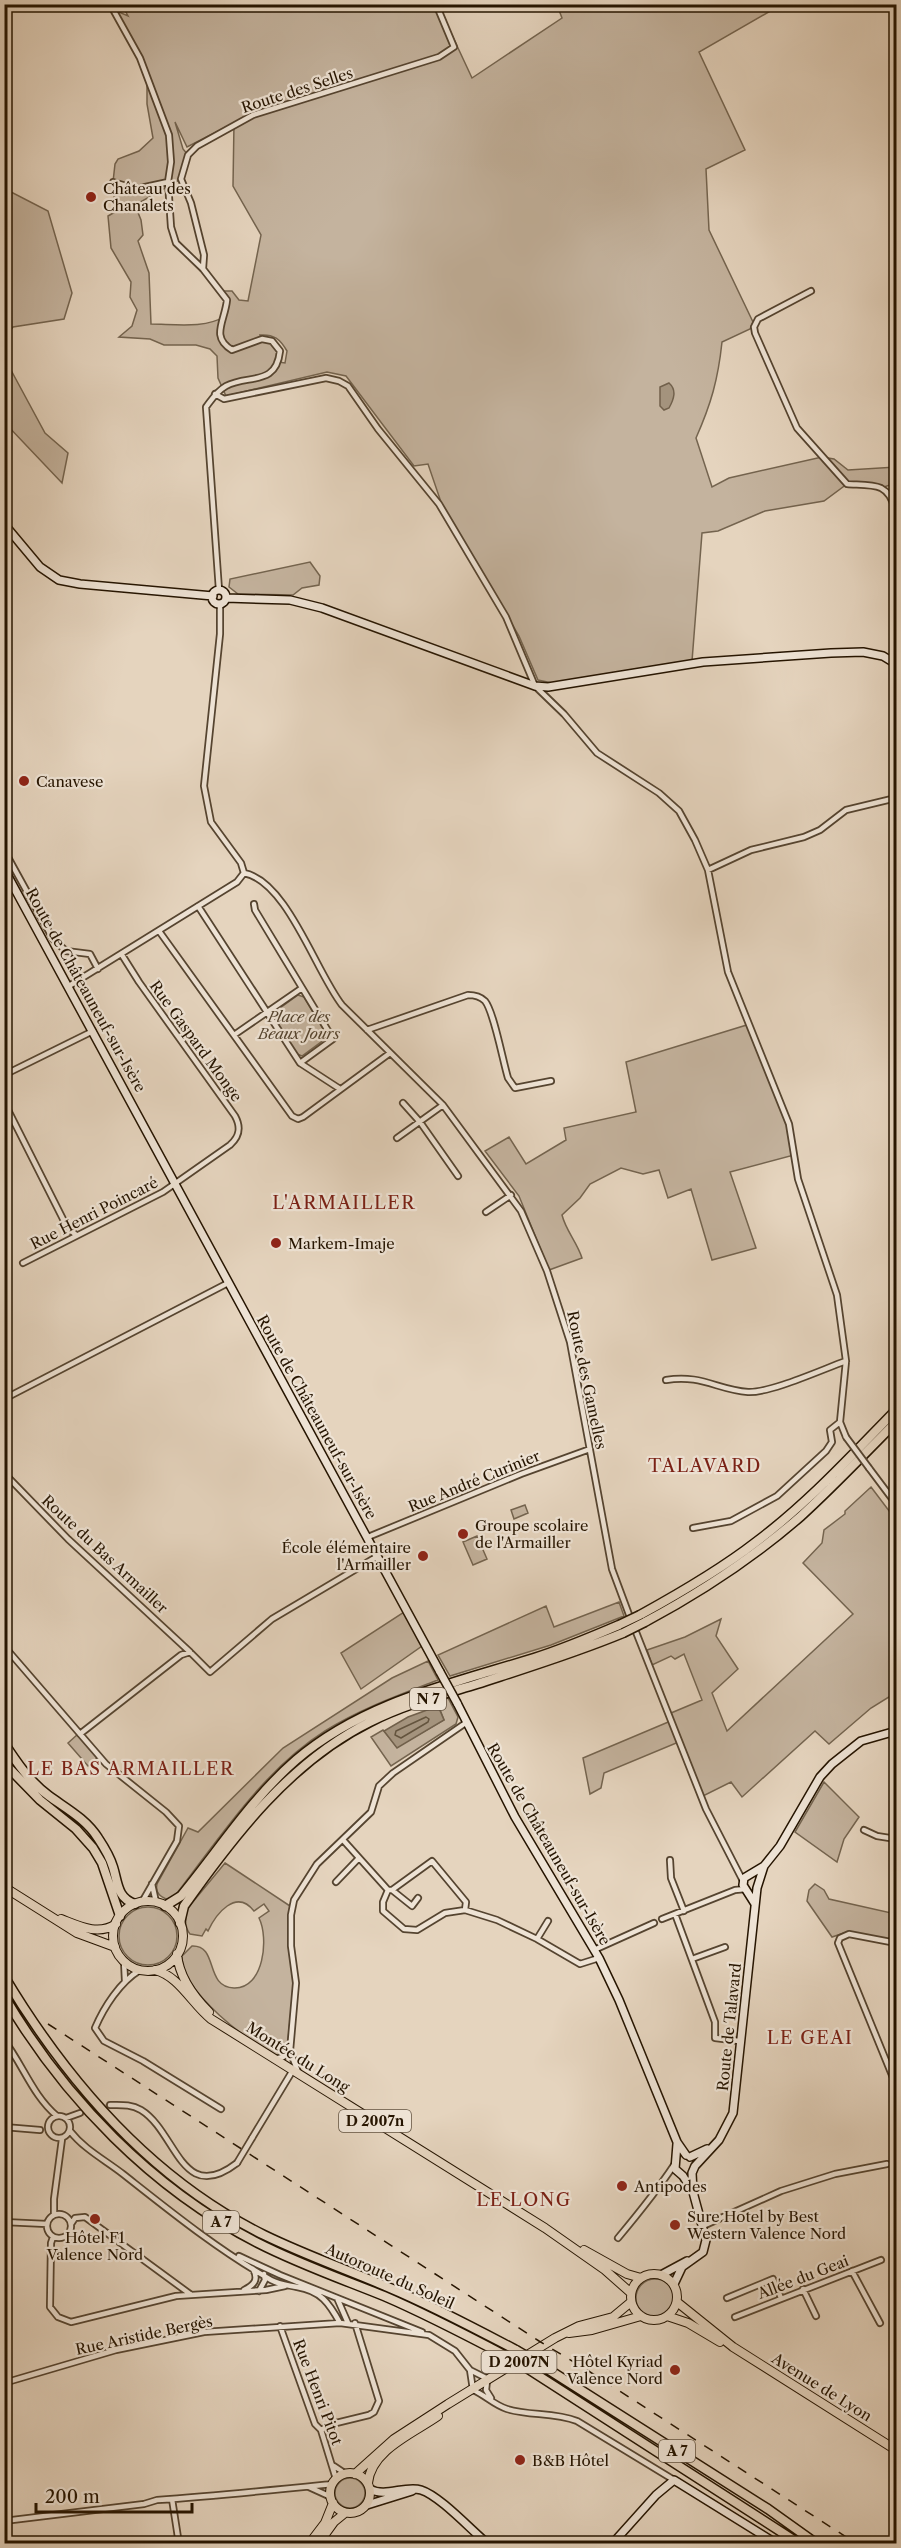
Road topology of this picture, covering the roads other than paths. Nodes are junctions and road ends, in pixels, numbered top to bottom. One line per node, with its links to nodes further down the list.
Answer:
1 (110, 4): 4 (street)
2 (436, 4): 5 (street, Route des Selles)
3 (113, 182): 4 (street)
4 (168, 182): 5 (street)
5 (203, 269): 7 (street)
6 (811, 291): 9 (street)
7 (215, 394): 10 (street); 15 (street)
8 (4, 524): 11 (street)
9 (897, 538)
10 (219, 590): 11 (street); 12 (street)
11 (213, 596): 13 (street)
12 (226, 598): 13 (street); 15 (street)
13 (220, 604): 20 (street)
14 (896, 661): 15 (street)
15 (535, 686): 19 (street)
16 (897, 798): 19 (street)
17 (4, 850): 25 (street)
18 (4, 870): 26 (street, Route de Châteauneuf-sur-Isère)
19 (708, 870): 49 (street)
20 (244, 873): 22 (street); 29 (street, Route des Gamelles)
21 (254, 904): 27 (street)
22 (198, 906): 23 (street); 28 (street)
23 (159, 931): 24 (street); 31 (street)
24 (122, 955): 25 (street); 43 (street, Rue Gaspard Monge)
25 (98, 969): 26 (street)
26 (69, 986): 30 (street, Route de Châteauneuf-sur-Isère)
27 (302, 988): 28 (street); 33 (street)
28 (267, 1012): 31 (street); 33 (street)
29 (367, 1030): 32 (street, Route des Gamelles); 35 (street)
30 (94, 1031): 34 (street); 43 (street, Route de Châteauneuf-sur-Isère)
31 (234, 1035): 36 (street)
32 (390, 1053): 36 (street); 39 (street, Route des Gamelles)
33 (300, 1063): 36 (street)
34 (4, 1075)
35 (551, 1081)
36 (340, 1089)
37 (4, 1102): 46 (street)
38 (403, 1103): 40 (street)
39 (443, 1105): 40 (street); 44 (street, Route des Gamelles)
40 (420, 1122): 41 (street); 42 (street)
41 (397, 1138)
42 (458, 1176)
43 (175, 1184): 46 (street, Rue Henri Poincaré); 48 (street, Route de Châteauneuf-sur-Isère)
44 (511, 1196): 45 (street); 55 (street, Route des Gamelles)
45 (486, 1212)
46 (76, 1235): 47 (street, Rue Henri Poincaré)
47 (23, 1263)
48 (228, 1283): 51 (street); 59 (street, Route de Châteauneuf-sur-Isère)
49 (846, 1361): 50 (street); 53 (street)
50 (666, 1380)
51 (4, 1399)
52 (897, 1410): 61 (highway, N 7)
53 (840, 1422): 57 (street, bridge); 58 (street)
54 (897, 1422): 61 (highway, N 7)
55 (590, 1449): 59 (street, Rue André Curinier); 77 (street, Route des Gamelles)
56 (4, 1473): 64 (street, Route du Bas Armailler)
57 (897, 1504)
58 (693, 1528)
59 (369, 1537): 60 (street, Route de Châteauneuf-sur-Isère)
60 (378, 1556): 64 (street, Route du Bas Armailler); 65 (street, Route de Châteauneuf-sur-Isère, bridge)
61 (642, 1618): 62 (highway, N 7, bridge)
62 (621, 1629): 84 (highway, N 7); 93 (highway, N 7)
63 (4, 1646): 67 (street)
64 (190, 1652): 67 (street)
65 (467, 1722): 72 (street); 99 (street, Route de Châteauneuf-sur-Isère)
66 (897, 1731): 75 (street)
67 (80, 1734): 78 (street)
68 (4, 1743): 83 (highway)
69 (4, 1763): 91 (highway)
70 (864, 1830): 71 (street)
71 (897, 1839)
72 (344, 1841): 73 (street); 112 (street)
73 (359, 1858): 76 (street); 81 (street)
74 (670, 1860): 87 (street)
75 (764, 1866): 77 (street); 79 (street, Route de Talavard)
76 (336, 1882)
77 (747, 1882): 79 (street); 79 (street); 85 (street); 87 (street)
78 (152, 1884): 83 (street); 84 (street)
79 (758, 1884): 85 (street, Route de Talavard)
80 (4, 1887): 88 (main road)
81 (390, 1890): 82 (street); 86 (street); 86 (street)
82 (418, 1898)
83 (139, 1903): 84 (main road); 91 (main road)
84 (160, 1904): 93 (main road)
85 (755, 1904): 111 (street, Route de Talavard)
86 (465, 1910): 95 (street)
87 (684, 1911): 89 (street)
88 (45, 1914): 91 (main road); 97 (main road)
89 (675, 1914): 90 (street); 102 (street)
90 (662, 1919)
91 (118, 1920): 97 (main road)
92 (548, 1921): 95 (street)
93 (180, 1923): 100 (main road)
94 (654, 1923): 99 (street)
95 (537, 1939): 101 (street)
96 (897, 1943): 116 (street)
97 (115, 1947): 103 (main road)
98 (725, 1947): 102 (street)
99 (594, 1950): 101 (street, Route de Châteauneuf-sur-Isère)
100 (177, 1954): 105 (main road); 109 (main road, Montée du Long / D 2007n)
101 (599, 1958): 125 (street, Route de Châteauneuf-sur-Isère)
102 (692, 1959): 111 (street)
103 (124, 1961): 104 (main road); 107 (street)
104 (140, 1970): 105 (main road); 107 (street)
105 (155, 1970): 109 (main road, Montée du Long / D 2007n)
106 (4, 1976): 207 (highway, Autoroute du Soleil / A 7, bridge)
107 (125, 1981): 118 (street)
108 (4, 1996): 206 (highway, Autoroute du Soleil / A 7, bridge)
109 (220, 2024): 113 (main road, Montée du Long / D 2007n)
110 (4, 2040): 120 (street)
111 (739, 2041): 126 (street, Route de Talavard)
112 (290, 2051): 113 (street); 115 (street)
113 (274, 2059): 114 (main road, Montée du Long / D 2007n)
114 (293, 2070): 115 (main road, Montée du Long / D 2007n); 117 (street, bridge)
115 (302, 2076): 140 (main road, Montée du Long / D 2007n)
116 (897, 2085)
117 (110, 2105)
118 (221, 2109)
119 (78, 2114): 121 (street)
120 (54, 2117): 121 (street); 123 (street)
121 (68, 2120): 124 (street)
122 (4, 2127): 123 (street)
123 (48, 2129): 124 (street)
124 (64, 2136): 135 (street); 143 (street)
125 (677, 2142): 127 (street, Route de Châteauneuf-sur-Isère); 128 (street, Route de Châteauneuf-sur-Isère)
126 (712, 2147): 127 (street); 130 (street, Route de Talavard)
127 (688, 2156): 128 (street); 130 (street, Route de Châteauneuf-sur-Isère)
128 (676, 2162): 132 (street); 133 (street, Route de Châteauneuf-sur-Isère)
129 (887, 2164): 139 (street)
130 (695, 2166): 131 (street, Route de Talavard)
131 (692, 2173): 133 (street); 134 (street)
132 (668, 2175): 133 (street); 142 (street)
133 (680, 2175): 134 (street)
134 (693, 2193): 139 (street)
135 (54, 2215): 137 (street); 138 (street)
136 (4, 2222): 137 (street)
137 (47, 2224): 141 (street)
138 (70, 2224): 141 (street); 160 (street)
139 (703, 2226): 144 (street)
140 (545, 2228): 152 (main road, Montée du Long / D 2007n); 159 (main road, Montée du Long / D 2007n)
141 (53, 2237): 160 (street)
142 (618, 2238)
143 (223, 2249): 146 (street); 147 (street)
144 (692, 2259): 150 (street); 154 (street)
145 (881, 2260): 148 (street, Allée du Geai)
146 (260, 2265): 149 (street); 151 (street)
147 (252, 2267): 151 (street); 153 (street)
148 (852, 2271): 156 (street, Allée du Geai); 175 (street)
149 (280, 2275): 151 (street); 161 (street)
150 (661, 2275): 152 (main road); 154 (main road)
151 (265, 2276): 153 (street); 155 (street); 157 (street)
152 (642, 2278): 159 (main road)
153 (255, 2282): 158 (street)
154 (674, 2284): 165 (main road)
155 (286, 2286): 157 (street); 166 (street)
156 (803, 2289): 163 (street, Allée du Geai); 169 (street)
157 (259, 2290): 158 (street)
158 (239, 2292): 160 (street)
159 (631, 2293): 164 (main road)
160 (190, 2294)
161 (337, 2297): 173 (street); 178 (street)
162 (727, 2298): 163 (street)
163 (781, 2298): 170 (street, Allée du Geai)
164 (632, 2302): 167 (main road); 177 (main road, D 2007N)
165 (677, 2302): 168 (main road); 179 (main road, Avenue de Lyon)
166 (331, 2308): 171 (street); 172 (street)
167 (641, 2316): 168 (main road); 177 (main road, D 2007N)
168 (667, 2316): 179 (main road, Avenue de Lyon)
169 (816, 2316)
170 (735, 2317)
171 (327, 2323): 172 (street, Rue Aristide Bergès); 176 (street, Rue Aristide Bergès)
172 (340, 2323): 173 (street, Rue Aristide Bergès)
173 (348, 2323): 174 (street, Rue Aristide Bergès)
174 (355, 2323): 178 (street, Rue Aristide Bergès); 185 (street)
175 (880, 2323)
176 (280, 2326): 182 (street, Rue Aristide Bergès); 185 (street, Rue Henri Pitot)
177 (564, 2334): 181 (main road, D 2007N)
178 (429, 2335): 180 (street)
179 (733, 2347): 186 (main road, Avenue de Lyon)
180 (470, 2370): 181 (street); 183 (street)
181 (488, 2381): 183 (main road, D 2007N); 184 (street)
182 (4, 2383)
183 (473, 2390): 184 (street); 189 (main road, D 2007N); 193 (main road, D 2007N)
184 (492, 2400): 190 (street)
185 (321, 2430): 187 (street, Rue Henri Pitot)
186 (897, 2450)
187 (334, 2466): 188 (street, Rue Henri Pitot); 191 (street, Rue Henri Pitot)
188 (346, 2474): 189 (main road); 191 (main road)
189 (355, 2474): 193 (main road)
190 (674, 2480): 204 (street); 205 (street)
191 (334, 2481): 192 (street); 196 (main road)
192 (306, 2486): 195 (street); 196 (street)
193 (369, 2486): 194 (street); 197 (main road)
194 (420, 2490): 197 (street); 203 (street)
195 (172, 2499): 199 (street); 200 (street)
196 (332, 2500): 198 (main road); 201 (main road)
197 (367, 2505): 198 (main road)
198 (345, 2513): 202 (main road)
199 (4, 2521)
200 (179, 2544)
201 (309, 2544)
202 (318, 2544)
203 (488, 2544)
204 (612, 2544)
205 (777, 2544)
206 (801, 2544)
207 (817, 2544)

